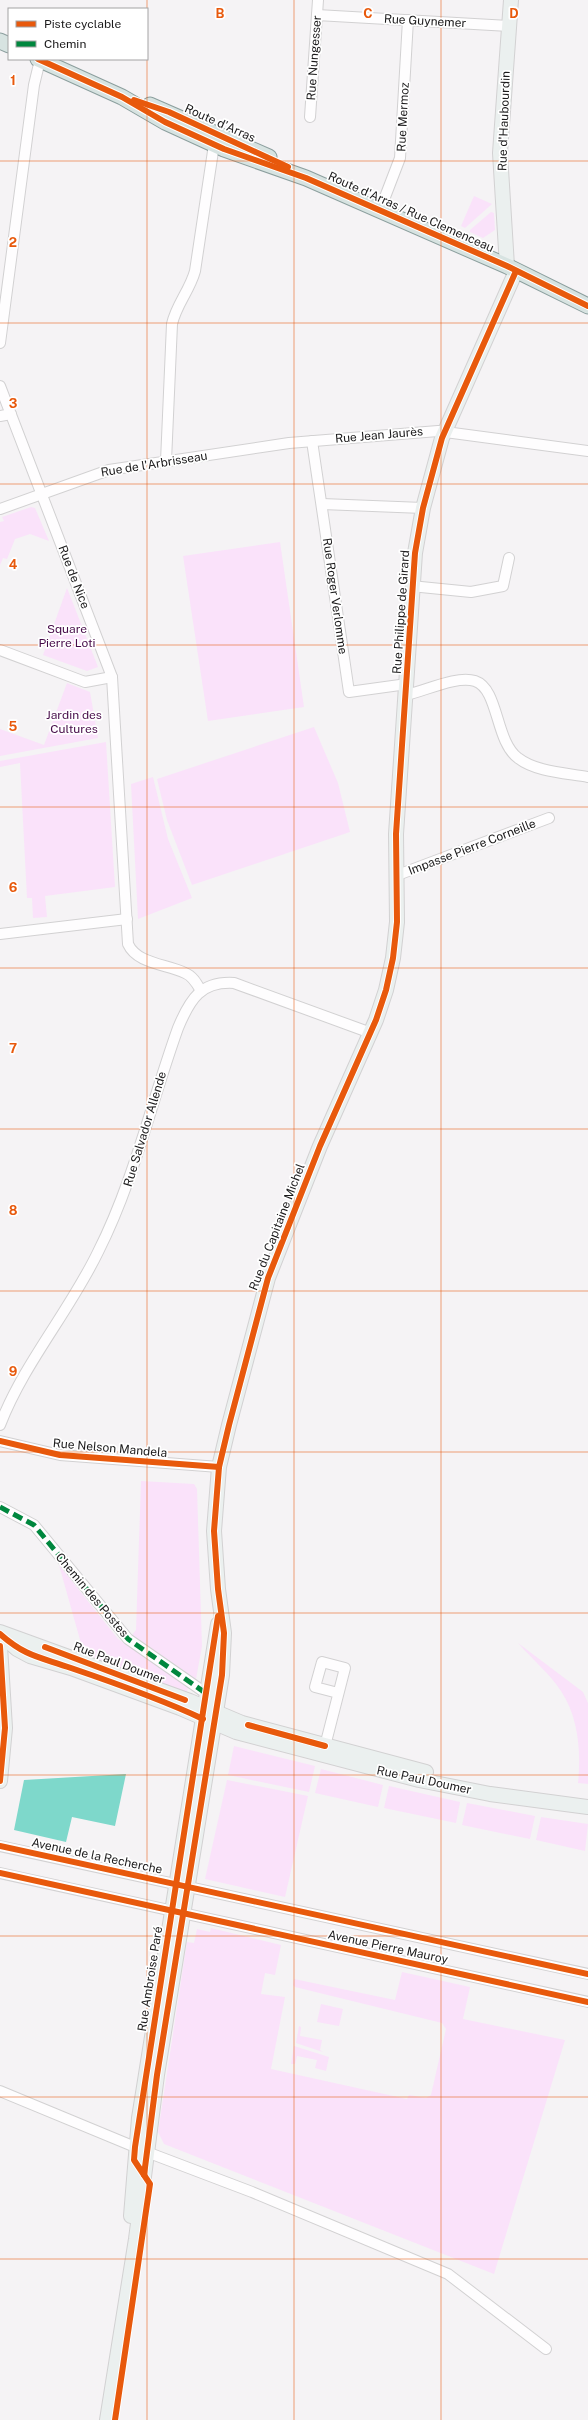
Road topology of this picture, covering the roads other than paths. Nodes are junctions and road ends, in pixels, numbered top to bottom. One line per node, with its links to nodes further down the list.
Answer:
1 (318, 0): 3 (street, Rue Nungesser)
2 (511, 0): 5 (main road, Rue d'Haubourdin)
3 (317, 15): 4 (street, Rue Guynemer); 8 (street, Rue Nungesser)
4 (408, 20): 5 (street, Rue Guynemer); 10 (street, Rue Mermoz)
5 (509, 26): 11 (main road, Rue d'Haubourdin)
6 (39, 60): 12 (street)
7 (41, 60): 9 (main road, Route d'Arras / Rue Clemenceau)
8 (310, 117)
9 (215, 139): 10 (main road, Route d'Arras / Rue Clemenceau); 22 (street)
10 (380, 210): 11 (main road, Route d'Arras / Rue Clemenceau)
11 (512, 268): 13 (main road, Route d'Arras / Rue Clemenceau); 18 (main road, Rue Philippe de Girard)
12 (2, 303): 14 (street)
13 (588, 306)
14 (0, 343)
15 (0, 386): 16 (street, Rue de Nice)
16 (11, 414): 17 (street); 23 (street, Rue de Nice)
17 (0, 416)
18 (444, 431): 19 (street, Rue Jean Jaurès); 21 (street, Rue Jean Jaurès); 25 (main road, Rue Philippe de Girard)
19 (312, 441): 20 (street, Rue Jean Jaurès); 24 (street, Rue Roger Verlomme)
20 (242, 450): 22 (street, Rue de l'Arbrisseau)
21 (588, 451)
22 (166, 461): 23 (street, Rue de l'Arbrisseau)
23 (42, 494): 26 (street, Rue de l'Arbrisseau); 30 (street, Rue de Nice)
24 (322, 504): 25 (street); 31 (street, Rue Roger Verlomme)
25 (423, 508): 28 (main road, Rue Philippe de Girard)
26 (0, 509)
27 (509, 558): 28 (street)
28 (411, 586): 31 (main road, Rue Philippe de Girard)
29 (0, 650): 30 (street)
30 (112, 677): 35 (street, Rue de Nice)
31 (407, 689): 32 (street); 34 (main road, Rue Philippe de Girard)
32 (588, 777)
33 (549, 818): 34 (street, Impasse Pierre Corneille)
34 (395, 876): 38 (main road, Rue du Capitaine Michel)
35 (127, 919): 36 (street); 37 (street, Rue de Nice)
36 (0, 934)
37 (201, 991): 38 (street, Rue Salvador Allende); 39 (street, Rue Salvador Allende)
38 (371, 1033): 41 (main road, Rue du Capitaine Michel)
39 (0, 1426)
40 (0, 1441): 41 (street, Rue Nelson Mandela)
41 (220, 1468): 43 (main road, Rue du Capitaine Michel)
42 (0, 1507): 47 (street, Chemin des Postes)
43 (218, 1596): 47 (main road, Rue du Capitaine Michel); 47 (main road, Rue du Capitaine Michel)
44 (0, 1633): 47 (main road, Rue Paul Doumer)
45 (0, 1646): 49 (main road)
46 (338, 1693): 48 (street)
47 (209, 1712): 48 (main road, Rue Paul Doumer); 50 (main road, Rue Paul Doumer); 54 (main road, Rue Ambroise Paré)
48 (325, 1746): 50 (main road, Rue Paul Doumer)
49 (0, 1781)
50 (537, 1799): 51 (main road, Rue Paul Doumer)
51 (588, 1807)
52 (0, 1846): 54 (street, Avenue de la Recherche)
53 (0, 1873): 55 (street)
54 (183, 1885): 55 (main road, Rue Ambroise Paré); 56 (street, Avenue Pierre Mauroy)
55 (178, 1912): 57 (street, Avenue Pierre Mauroy); 59 (main road, Rue Ambroise Paré)
56 (588, 1974)
57 (588, 2002)
58 (0, 2092): 59 (street)
59 (141, 2149): 60 (street); 61 (main road, Rue Ambroise Paré)
60 (546, 2349)
61 (107, 2420)

